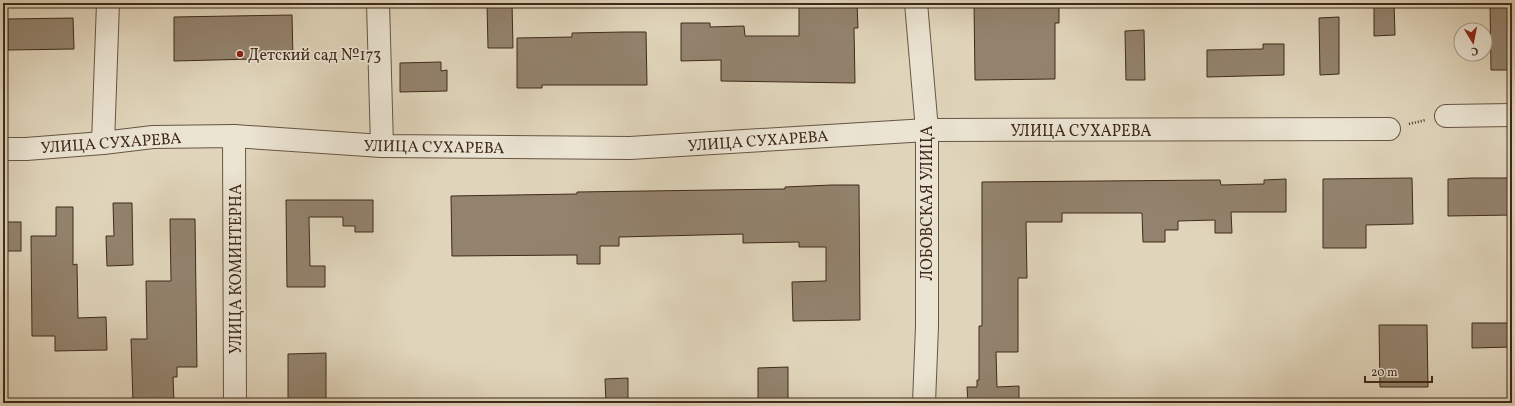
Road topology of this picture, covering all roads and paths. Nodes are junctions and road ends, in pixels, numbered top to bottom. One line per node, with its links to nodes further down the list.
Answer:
1 (108, 3): 9 (street)
2 (378, 3): 10 (street)
3 (916, 3): 7 (street, ЛОБОВСКАЯ УЛИЦА)
4 (1512, 115): 5 (street)
5 (1446, 116): 6 (path)
6 (1389, 129): 7 (street, УЛИЦА СУХАРЕВА)
7 (927, 130): 10 (street, УЛИЦА СУХАРЕВА); 13 (street, ЛОБОВСКАЯ УЛИЦА)
8 (234, 136): 9 (street, УЛИЦА СУХАРЕВА); 10 (street, УЛИЦА СУХАРЕВА); 12 (street, УЛИЦА КОМИНТЕРНА)
9 (103, 143): 11 (street, УЛИЦА СУХАРЕВА)
10 (382, 146)
11 (3, 149)
12 (235, 403)
13 (924, 403)

